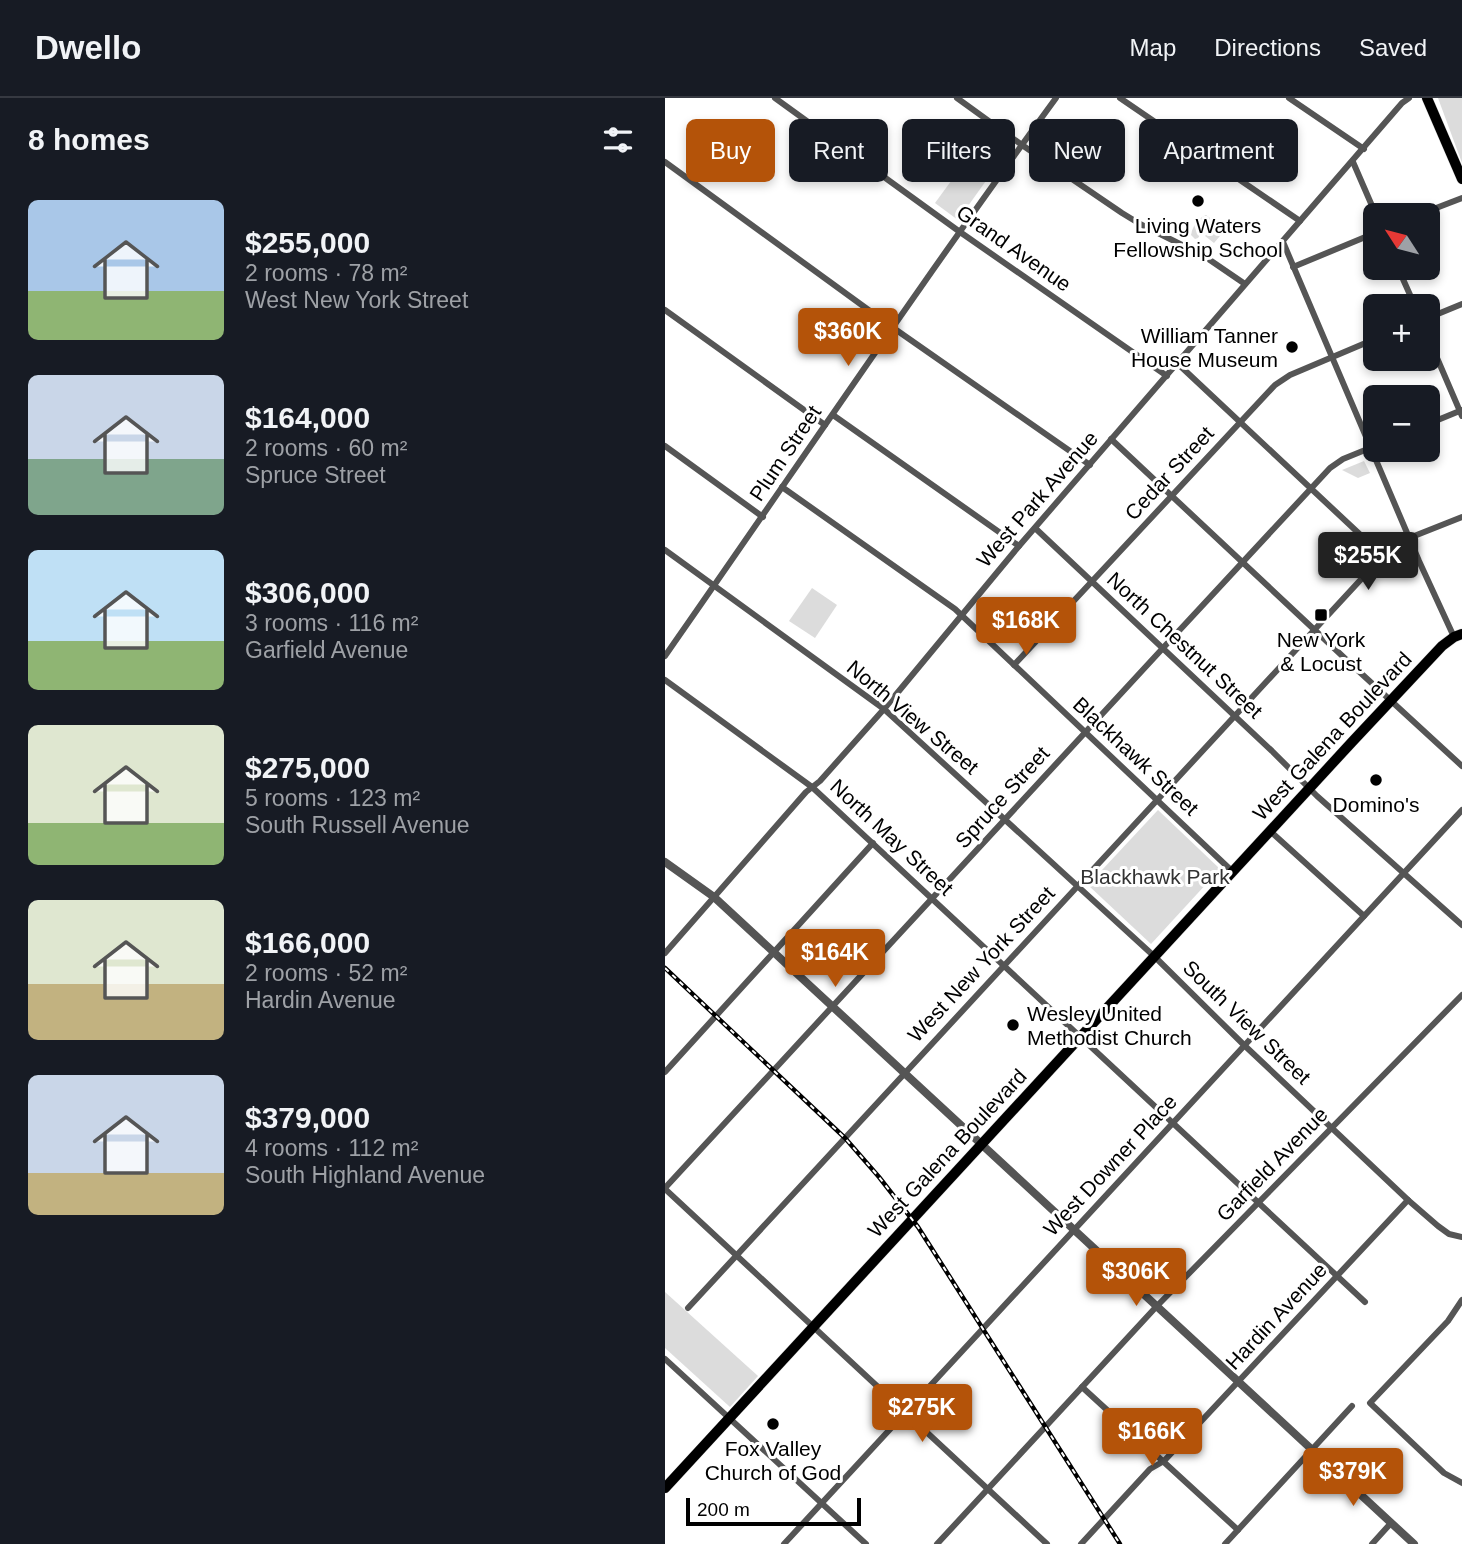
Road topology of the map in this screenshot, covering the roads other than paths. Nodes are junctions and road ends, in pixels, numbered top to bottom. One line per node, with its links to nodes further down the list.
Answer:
1 (775, 98): 17 (street, Grand Avenue)
2 (957, 98): 8 (street)
3 (1056, 98): 8 (street, Plum Street)
4 (1120, 98): 16 (street)
5 (1289, 98): 9 (street)
6 (1409, 98): 9 (street, West Park Avenue)
7 (1427, 98): 12 (main road)
8 (1021, 145): 17 (street, Plum Street); 21 (street)
9 (1364, 149): 11 (street, West Park Avenue)
10 (665, 162): 25 (street)
11 (1353, 162): 14 (street); 16 (street, West Park Avenue)
12 (1462, 179)
13 (1462, 198): 15 (street)
14 (1371, 203)
15 (1440, 206)
16 (1300, 222): 19 (street, West Park Avenue)
17 (960, 232): 25 (street, Plum Street); 30 (street, Grand Avenue)
18 (1363, 238): 20 (street)
19 (1283, 242): 20 (street); 21 (street, West Park Avenue)
20 (1293, 267): 27 (street)
21 (1245, 285): 28 (street, West Park Avenue)
22 (1462, 304): 24 (street)
23 (665, 310): 35 (street)
24 (1440, 312)
25 (892, 327): 32 (street, Plum Street); 41 (street)
26 (1363, 344): 27 (street, Cedar Street)
27 (1332, 358): 34 (street, Cedar Street); 36 (street)
28 (1177, 363): 30 (street, West Park Avenue); 34 (street)
29 (1440, 365): 31 (street)
30 (1167, 376): 37 (street, West Park Avenue)
31 (1461, 413): 33 (street)
32 (833, 415): 35 (street, Plum Street); 49 (street)
33 (1440, 420)
34 (1240, 422): 43 (street); 44 (street, Cedar Street)
35 (825, 425): 42 (street, Plum Street)
36 (1363, 425)
37 (1111, 439): 41 (street, West Park Avenue); 44 (street)
38 (665, 446): 45 (street)
39 (1363, 451): 43 (street, Spruce Street)
40 (1379, 462): 48 (street)
41 (1090, 464): 47 (street, West Park Avenue)
42 (782, 486): 45 (street, Plum Street); 55 (street, Blackhawk Street)
43 (1311, 489): 51 (street); 52 (street, Spruce Street)
44 (1172, 496): 52 (street); 53 (street, Cedar Street)
45 (763, 517): 54 (street, Plum Street)
46 (1462, 517): 48 (street, West New York Street)
47 (1035, 528): 49 (street, West Park Avenue); 53 (street, North Chestnut Street)
48 (1409, 538): 51 (street, West New York Street); 57 (street)
49 (1019, 546): 55 (street, West Park Avenue)
50 (665, 550): 54 (street, North View Street)
51 (1383, 556): 56 (street, West New York Street)
52 (1243, 562): 56 (street); 58 (street, Spruce Street)
53 (1092, 582): 58 (street, North Chestnut Street); 60 (street, Cedar Street)
54 (715, 586): 59 (street, Plum Street); 63 (street, North View Street)
55 (961, 615): 60 (street, Blackhawk Street); 63 (street, West Park Avenue)
56 (1314, 630): 62 (street); 64 (street, West New York Street)
57 (1458, 635): 62 (main road, West Galena Boulevard)
58 (1163, 648): 64 (street, North Chestnut Street); 65 (street, Spruce Street)
59 (665, 656)
60 (1014, 665): 65 (street, Blackhawk Street)
61 (665, 680): 67 (street, North May Street)
62 (1391, 701): 66 (street); 68 (main road, West Galena Boulevard)
63 (884, 709): 67 (street, West Park Avenue); 71 (street, North View Street)
64 (1234, 716): 68 (street, North Chestnut Street); 69 (street, West New York Street)
65 (1085, 732): 69 (street, Blackhawk Street); 71 (street, Spruce Street)
66 (1462, 766)
67 (812, 787): 73 (street, North May Street); 78 (street, West Park Avenue)
68 (1310, 788): 72 (main road, West Galena Boulevard); 76 (street, North Chestnut Street)
69 (1157, 799): 75 (street, Blackhawk Street); 77 (street, West New York Street)
70 (1462, 810): 76 (street, West Downer Place)
71 (1005, 819): 77 (street, North View Street); 79 (street, Spruce Street)
72 (1270, 831): 75 (main road, West Galena Boulevard); 80 (street)
73 (873, 843): 79 (street, North May Street); 82 (street)
74 (665, 862): 78 (street)
75 (1233, 872): 84 (main road, West Galena Boulevard)
76 (1403, 873): 80 (street, West Downer Place); 81 (street, North Chestnut Street)
77 (1077, 886): 84 (street, North View Street); 85 (street, West New York Street)
78 (713, 897): 82 (street); 83 (street, West Park Avenue)
79 (933, 898): 85 (street, North May Street); 87 (street, Spruce Street)
80 (1364, 916): 89 (street, West Downer Place)
81 (1462, 925)
82 (773, 952): 87 (street); 90 (street)
83 (665, 953)
84 (1154, 957): 88 (main road, West Galena Boulevard); 89 (street, South View Street)
85 (1004, 965): 88 (street, North May Street); 91 (street, West New York Street)
86 (1462, 995): 93 (street, Garfield Avenue)
87 (832, 1007): 91 (street); 95 (street, Spruce Street)
88 (1081, 1036): 92 (street, North May Street); 94 (main road, West Galena Boulevard)
89 (1244, 1045): 92 (street, West Downer Place); 93 (street, South View Street)
90 (665, 1072)
91 (904, 1073): 94 (street); 100 (street, West New York Street)
92 (1172, 1123): 97 (street, North May Street); 98 (street, West Downer Place)
93 (1332, 1127): 96 (street, South View Street); 97 (street, Garfield Avenue)
94 (981, 1145): 98 (street); 106 (main road, West Galena Boulevard)
95 (665, 1188): 100 (street)
96 (1408, 1200): 99 (street, South View Street); 101 (street, Hardin Avenue)
97 (1259, 1203): 101 (street, North May Street); 104 (street, Garfield Avenue)
98 (1073, 1230): 104 (street); 111 (street, West Downer Place)
99 (1462, 1237)
100 (736, 1255): 105 (street, West New York Street); 106 (street)
101 (1337, 1276): 103 (street, North May Street); 108 (street, Hardin Avenue)
102 (1462, 1300): 115 (street)
103 (1365, 1302)
104 (1156, 1307): 108 (street); 109 (street, Garfield Avenue)
105 (688, 1308)
106 (814, 1326): 111 (street); 112 (main road, West Galena Boulevard)
107 (665, 1359): 112 (street)
108 (1238, 1382): 113 (street); 114 (street, Hardin Avenue)
109 (1082, 1387): 114 (street); 117 (street, Garfield Avenue)
110 (1352, 1406): 113 (street)
111 (906, 1412): 117 (street); 118 (street, West Downer Place)
112 (729, 1418): 116 (main road, West Galena Boulevard); 118 (street)
113 (1312, 1450): 119 (street); 120 (street)
114 (1164, 1461): 120 (street); 125 (street, Hardin Avenue)
115 (1462, 1483)
116 (665, 1488)
117 (989, 1488): 123 (street, Garfield Avenue); 124 (street)
118 (822, 1503): 121 (street, West Downer Place); 122 (street)
119 (1391, 1523): 127 (street); 128 (street)
120 (1238, 1530): 126 (street)
121 (784, 1544)
122 (866, 1544)
123 (937, 1544)
124 (1047, 1544)
125 (1081, 1544)
126 (1225, 1544)
127 (1372, 1544)
128 (1414, 1544)

